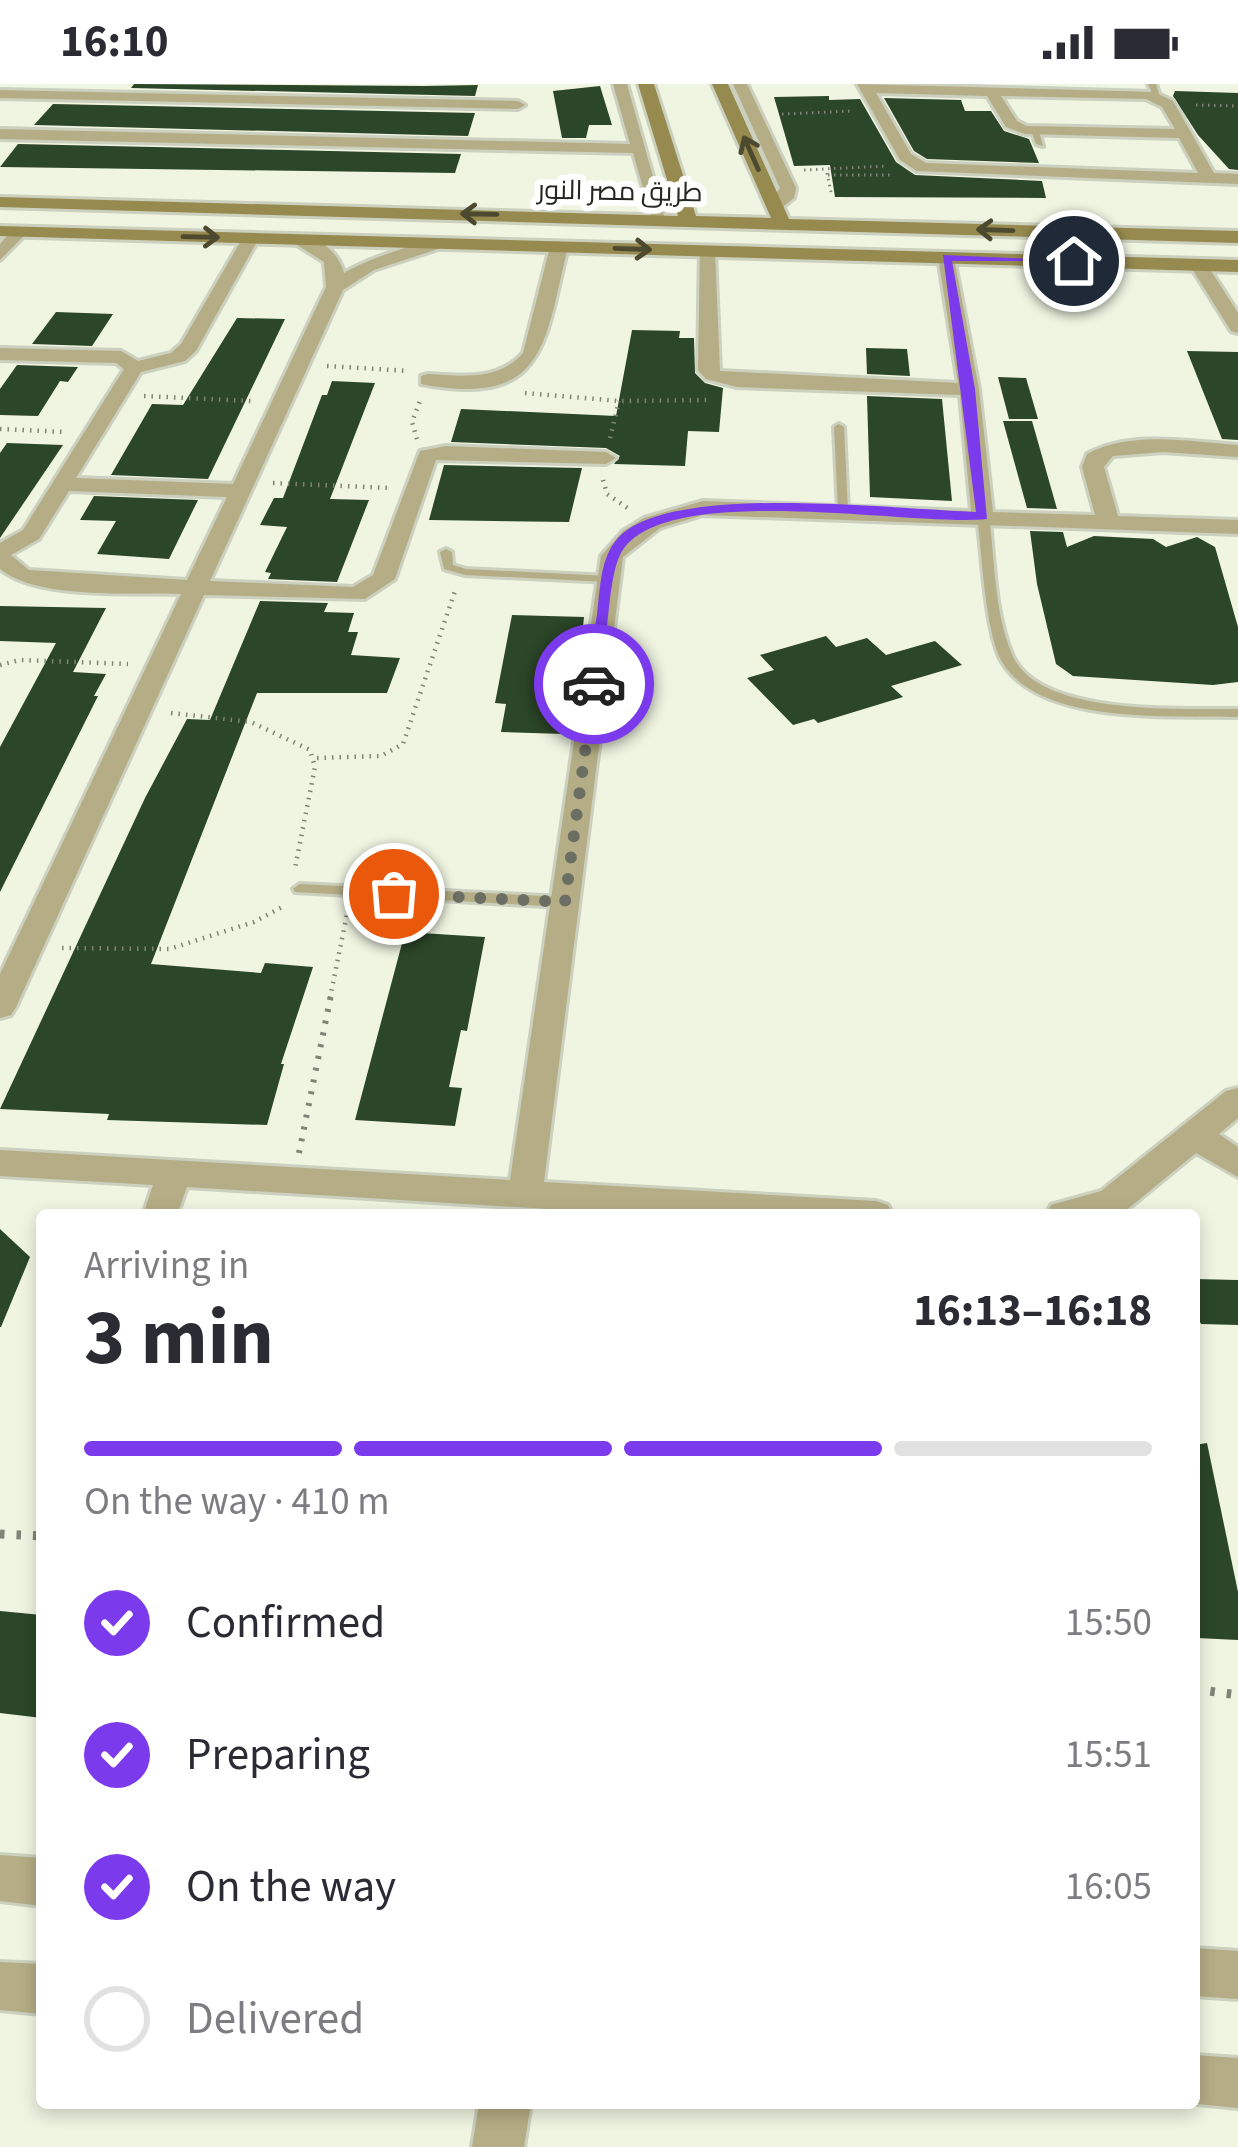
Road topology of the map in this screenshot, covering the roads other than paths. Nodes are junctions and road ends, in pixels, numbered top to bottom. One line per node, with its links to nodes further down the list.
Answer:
1 (517, 84): 11 (street)
2 (620, 84): 15 (street)
3 (646, 84): 23 (street)
4 (720, 84): 21 (street, one-way to 4)
5 (740, 84): 21 (street)
6 (865, 87): 8 (street); 16 (street)
7 (94, 90): 9 (street); 11 (street)
8 (991, 91): 10 (street); 13 (street)
9 (0, 94)
10 (1160, 96): 13 (street)
11 (518, 105): 14 (street)
12 (0, 134): 14 (street)
13 (1184, 134): 16 (street)
14 (520, 146): 15 (street)
15 (639, 149): 22 (street)
16 (1208, 178): 17 (street)
17 (1238, 179)
18 (0, 202): 19 (street, طريق مصر النور)
19 (76, 204): 20 (street, طريق مصر النور); 25 (street)
20 (152, 206): 22 (street, طريق مصر النور, one-way to 20); 27 (street)
21 (778, 214): 23 (street, طريق مصر النور); 26 (street, طريق مصر النور, one-way to 21)
22 (660, 219): 23 (street, طريق مصر النور)
23 (688, 219)
24 (10, 231): 25 (street, طريق مصر النور); 34 (street)
25 (51, 232): 27 (street, طريق مصر النور)
26 (1138, 234): 28 (street, طريق مصر النور); 36 (street)
27 (131, 236): 29 (street, طريق مصر النور, one-way to 29)
28 (1238, 237)
29 (251, 238): 30 (street, طريق مصر النور); 42 (street)
30 (300, 239): 31 (street, طريق مصر النور); 39 (street)
31 (444, 244): 32 (street, طريق مصر النور); 39 (street)
32 (559, 247): 33 (street, طريق مصر النور, one-way to 33); 43 (street)
33 (706, 251): 35 (street, طريق مصر النور); 44 (street)
34 (0, 255)
35 (947, 257): 36 (street, طريق مصر النور); 44 (street)
36 (1147, 263): 37 (street, طريق مصر النور)
37 (1198, 264): 38 (street, طريق مصر النور); 40 (street)
38 (1238, 266)
39 (335, 287): 49 (street)
40 (1238, 327)
41 (0, 353): 42 (street)
42 (134, 368): 48 (street)
43 (428, 380)
44 (969, 389): 51 (street)
45 (839, 428): 50 (lane)
46 (1238, 452): 52 (street)
47 (606, 458): 57 (street)
48 (62, 484): 49 (street); 55 (street)
49 (243, 486): 57 (street)
50 (843, 512): 51 (street); 56 (street)
51 (983, 517): 52 (street); 58 (lane)
52 (1108, 521): 53 (street)
53 (1238, 527)
54 (446, 552): 56 (lane)
55 (0, 555): 57 (street)
56 (609, 579): 60 (street)
57 (195, 590): 61 (street)
58 (1238, 713)
59 (300, 889): 60 (lane)
60 (565, 902): 67 (street)
61 (0, 1007)
62 (1238, 1100): 63 (street)
63 (1195, 1135): 65 (street); 70 (street)
64 (0, 1163): 66 (street)
65 (1238, 1165)
66 (174, 1174): 67 (street); 68 (street)
67 (525, 1195): 69 (street)
68 (162, 1209)
69 (741, 1209)
70 (1086, 1209)
71 (0, 1878): 72 (street)
72 (36, 1881)
73 (1200, 1972): 74 (street)
74 (1238, 1975)
75 (0, 1985): 76 (street)
76 (36, 1988)
77 (1200, 2081): 78 (street)
78 (1238, 2084)
79 (504, 2109): 80 (street)
80 (498, 2147)

